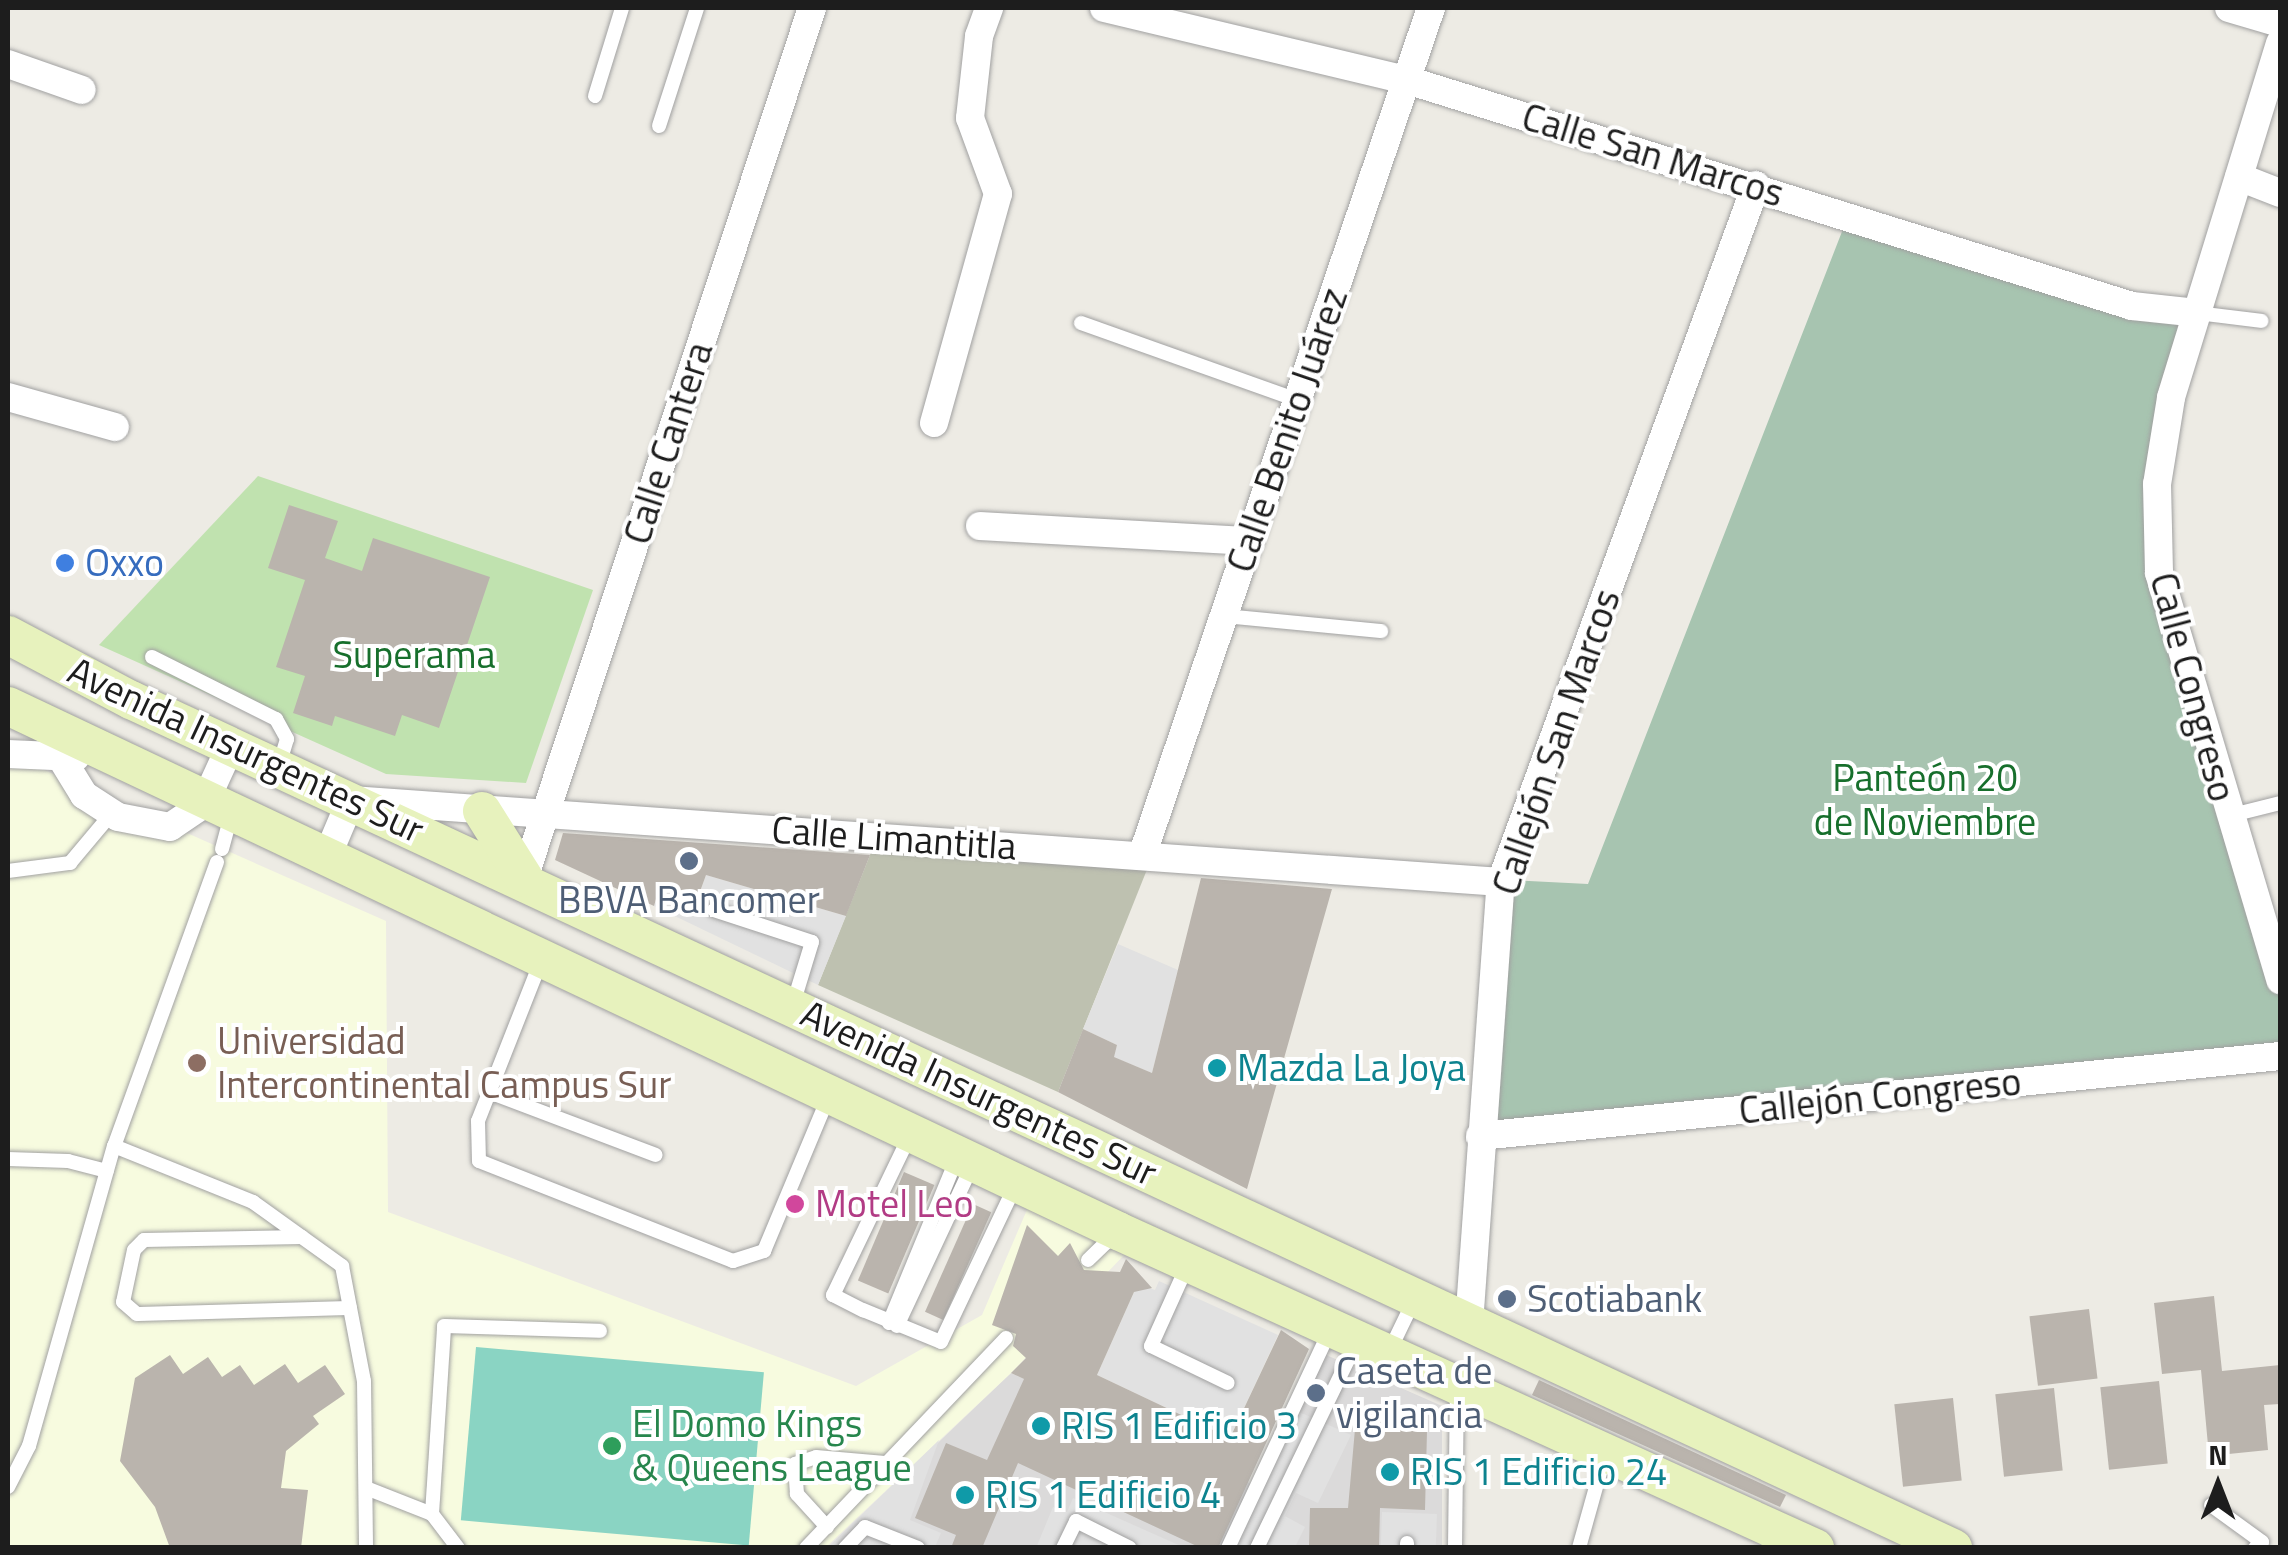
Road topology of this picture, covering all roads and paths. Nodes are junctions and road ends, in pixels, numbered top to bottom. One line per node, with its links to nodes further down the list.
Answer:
1 (622, 8): 13 (lane)
2 (696, 8): 14 (lane)
3 (812, 8): 41 (street, Calle Cantera)
4 (989, 8): 23 (street)
5 (1104, 8): 11 (street, Calle San Marcos)
6 (1431, 8): 11 (street, Calle Benito Juárez)
7 (2228, 8): 8 (street)
8 (2280, 22)
9 (2278, 60): 15 (street, Calle Congreso)
10 (8, 64): 12 (street)
11 (1407, 80): 16 (street, Calle San Marcos); 22 (street, Calle Benito Juárez)
12 (82, 90)
13 (595, 96)
14 (659, 126)
15 (2239, 177): 17 (street); 18 (street, Calle Congreso)
16 (1756, 185): 18 (street, Calle San Marcos); 48 (street, Callejón San Marcos)
17 (2280, 192)
18 (2197, 313): 19 (lane); 42 (street, Calle Congreso)
19 (2262, 322)
20 (1081, 323): 22 (lane)
21 (8, 397): 24 (street)
22 (1297, 400): 26 (street, Calle Benito Juárez)
23 (934, 423)
24 (116, 427)
25 (980, 526): 26 (street)
26 (1250, 541): 27 (street, Calle Benito Juárez)
27 (1224, 616): 28 (lane); 44 (street, Calle Benito Juárez)
28 (1381, 631)
29 (8, 635): 32 (main road, Avenida Insurgentes Sur)
30 (152, 657): 36 (lane)
31 (8, 706): 35 (main road, Avenida Insurgentes Sur)
32 (231, 745): 36 (main road, Avenida Insurgentes Sur); 43 (street)
33 (8, 754): 34 (street)
34 (60, 756): 35 (street); 40 (street)
35 (106, 757): 43 (main road, Avenida Insurgentes Sur)
36 (279, 767): 37 (main road, Avenida Insurgentes Sur)
37 (351, 800): 39 (street, Calle Limantitla); 45 (street); 47 (main road, Avenida Insurgentes Sur)
38 (2280, 803): 42 (lane)
39 (482, 811): 41 (street, Calle Limantitla); 47 (main road)
40 (112, 813): 43 (street); 46 (lane)
41 (545, 816): 44 (street, Calle Limantitla); 47 (street, Calle Cantera)
42 (2228, 816): 51 (street, Calle Congreso)
43 (218, 832): 45 (main road, Avenida Insurgentes Sur); 58 (lane)
44 (1143, 854): 48 (street, Calle Limantitla)
45 (326, 859): 50 (main road, Avenida Insurgentes Sur)
46 (8, 871)
47 (524, 878): 52 (main road, Avenida Insurgentes Sur)
48 (1500, 882): 57 (street, Callejón San Marcos)
49 (714, 910): 52 (lane)
50 (542, 959): 54 (lane); 55 (main road, Avenida Insurgentes Sur)
51 (2280, 974)
52 (792, 1005): 68 (main road, Avenida Insurgentes Sur)
53 (2280, 1056): 57 (street, Callejón Congreso)
54 (489, 1092): 55 (lane); 59 (lane)
55 (830, 1092): 56 (main road, Avenida Insurgentes Sur)
56 (911, 1132): 60 (main road, Avenida Insurgentes Sur); 70 (lane)
57 (1480, 1136): 71 (street, Callejón San Marcos)
58 (114, 1146): 62 (lane); 65 (lane)
59 (656, 1156)
60 (966, 1159): 63 (main road, Avenida Insurgentes Sur); 70 (lane)
61 (8, 1160): 62 (lane)
62 (108, 1170): 79 (lane)
63 (1016, 1184): 64 (main road, Avenida Insurgentes Sur); 70 (lane)
64 (1118, 1232): 66 (lane); 67 (main road, Avenida Insurgentes Sur)
65 (302, 1237): 69 (lane); 69 (lane)
66 (1088, 1260)
67 (1189, 1263): 74 (main road, Avenida Insurgentes Sur); 75 (lane)
68 (1414, 1299): 71 (main road, Avenida Insurgentes Sur); 74 (lane)
69 (350, 1308): 80 (lane)
70 (893, 1324)
71 (1469, 1324): 96 (main road, Avenida Insurgentes Sur)
72 (600, 1332): 82 (lane)
73 (1006, 1338): 78 (lane)
74 (1360, 1340): 76 (main road, Avenida Insurgentes Sur); 91 (lane); 92 (lane)
75 (1228, 1383)
76 (1457, 1385): 77 (main road, Avenida Insurgentes Sur); 93 (lane)
77 (1605, 1454): 94 (lane); 95 (main road, Avenida Insurgentes Sur)
78 (886, 1463): 83 (lane); 83 (lane)
79 (8, 1488)
80 (366, 1488): 82 (lane); 84 (lane)
81 (2211, 1504): 97 (lane)
82 (432, 1514): 85 (lane)
83 (827, 1526): 86 (lane)
84 (366, 1548)
85 (458, 1548)
86 (806, 1548)
87 (845, 1548): 88 (lane)
88 (918, 1548)
89 (1064, 1548): 90 (lane)
90 (1130, 1548)
91 (1228, 1548)
92 (1257, 1548)
93 (1455, 1548)
94 (1579, 1548)
95 (1815, 1548)
96 (1953, 1548)
97 (2255, 1548)

